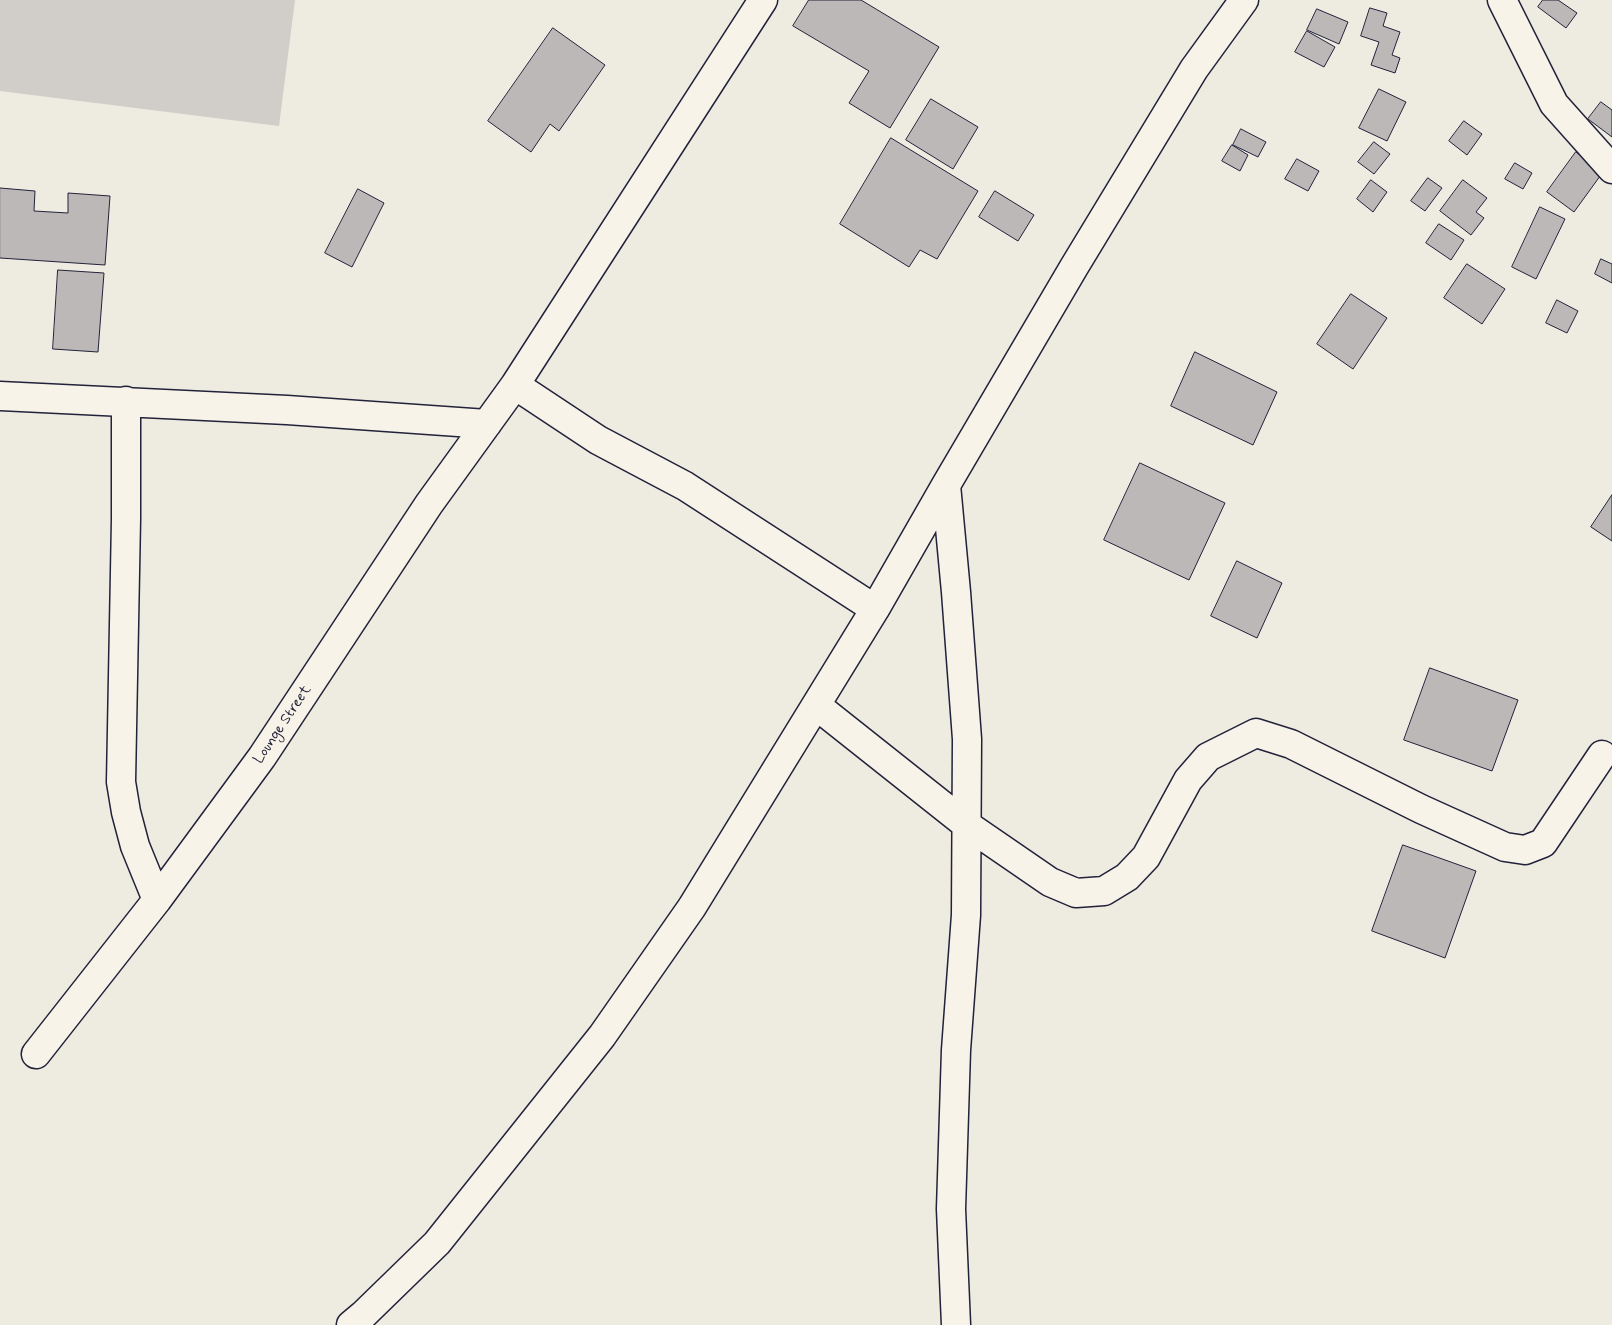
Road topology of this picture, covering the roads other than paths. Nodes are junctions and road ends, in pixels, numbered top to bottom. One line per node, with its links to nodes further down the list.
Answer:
1 (763, 0): 5 (street, Lounge Street)
2 (1244, 0): 9 (street)
3 (1502, 0): 4 (street)
4 (1612, 169)
5 (516, 386): 8 (street, Lounge Street); 10 (street)
6 (0, 396): 7 (street)
7 (126, 401): 8 (street); 14 (street)
8 (487, 424): 14 (street, Lounge Street)
9 (946, 484): 10 (street); 13 (street)
10 (875, 609): 11 (street)
11 (817, 706): 13 (street); 16 (street)
12 (1602, 755): 13 (street)
13 (967, 825): 17 (street)
14 (157, 900): 15 (street, Lounge Street)
15 (36, 1054)
16 (351, 1325)
17 (956, 1325)

